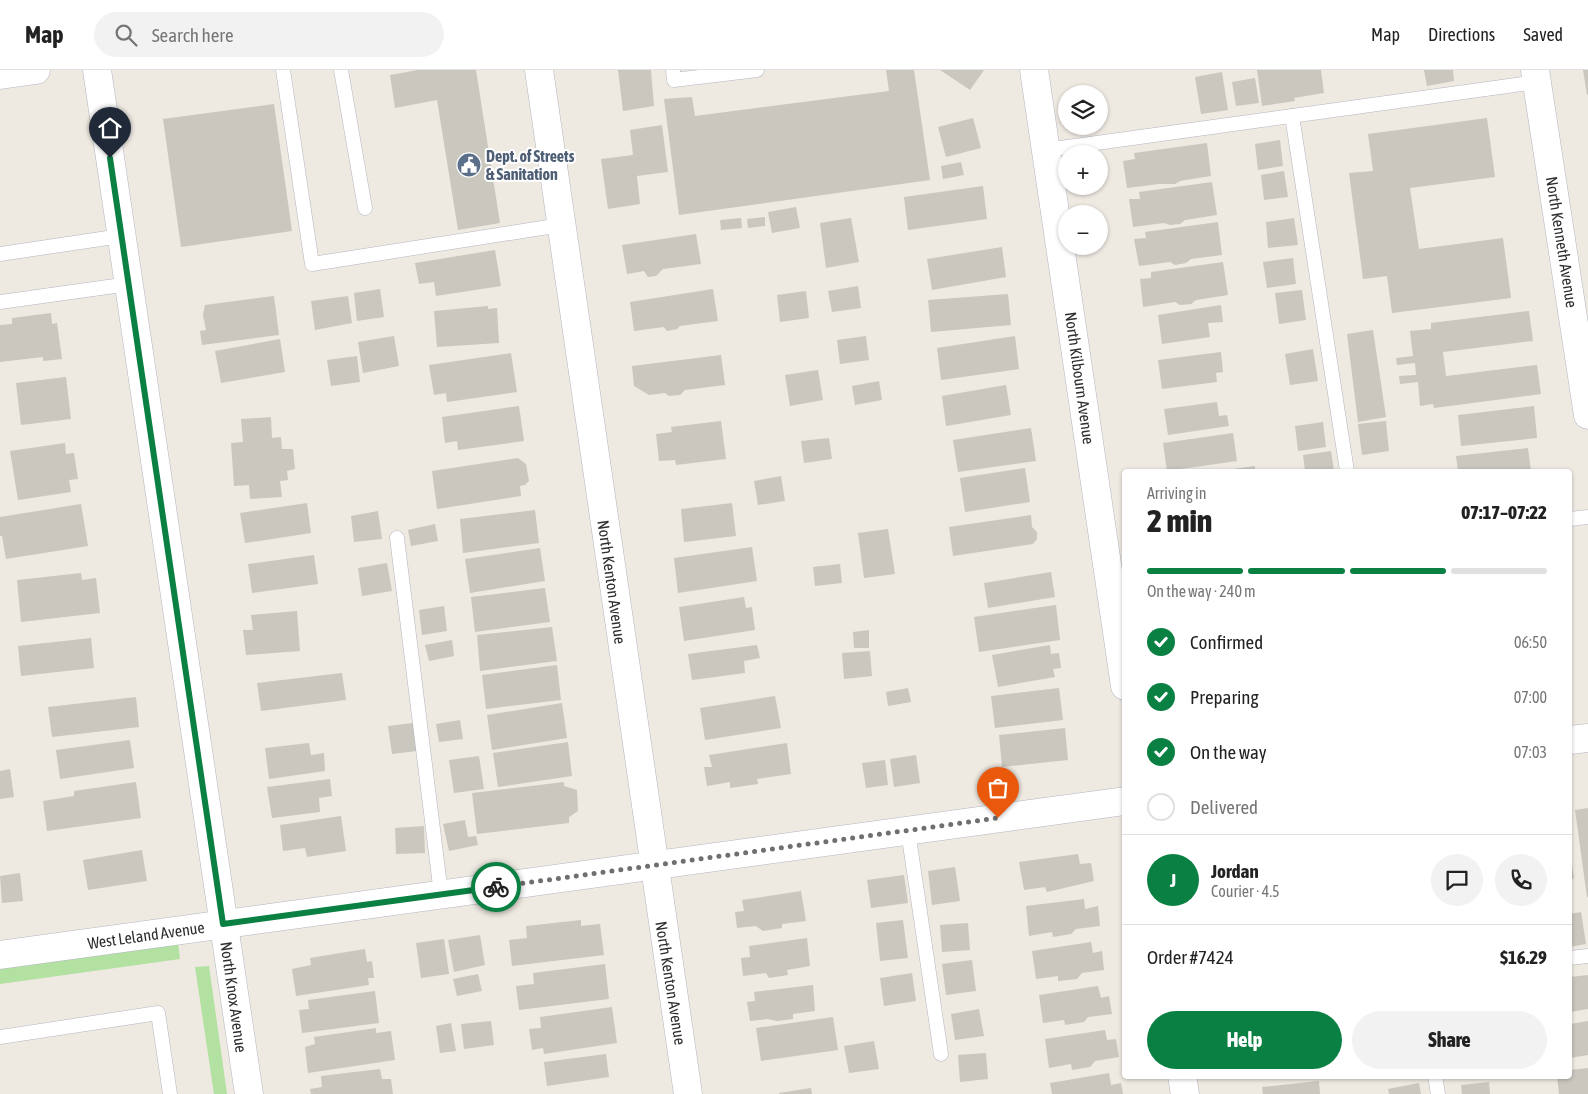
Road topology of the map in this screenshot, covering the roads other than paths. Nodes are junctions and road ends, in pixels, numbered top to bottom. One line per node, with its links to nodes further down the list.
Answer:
1 (36, 70): 9 (street)
2 (97, 70): 15 (street, North Knox Avenue)
3 (282, 70): 14 (lane)
4 (340, 70): 13 (lane)
5 (538, 70): 14 (street, North Kenton Avenue)
6 (673, 70): 7 (lane)
7 (757, 70)
8 (1034, 70): 12 (street, North Kilbourn Avenue)
9 (0, 75)
10 (1536, 76): 11 (lane); 19 (street, North Kenneth Avenue)
11 (1292, 116): 12 (lane); 20 (lane)
12 (1046, 150): 24 (street, North Kilbourn Avenue)
13 (365, 208)
14 (561, 225): 30 (street, North Kenton Avenue)
15 (121, 236): 16 (lane); 17 (street, North Knox Avenue)
16 (0, 254)
17 (129, 284): 18 (lane); 32 (street, North Knox Avenue)
18 (0, 302)
19 (1588, 415)
20 (1347, 469)
21 (1588, 517): 22 (lane)
22 (1572, 519)
23 (397, 538): 31 (lane)
24 (1118, 583): 25 (street, North Kilbourn Avenue)
25 (1122, 642)
26 (1588, 738): 27 (street)
27 (1572, 740)
28 (1122, 801): 29 (street, West Leland Avenue)
29 (908, 831): 30 (street, West Leland Avenue); 37 (lane)
30 (653, 866): 31 (street, West Leland Avenue); 42 (street, North Kenton Avenue)
31 (441, 894): 32 (street, West Leland Avenue)
32 (223, 924): 33 (street, West Leland Avenue); 41 (street, North Knox Avenue)
33 (0, 955)
34 (1588, 956): 35 (lane)
35 (1572, 958)
36 (0, 1037): 40 (lane)
37 (941, 1054)
38 (1182, 1079): 43 (street)
39 (1436, 1079): 44 (lane)
40 (170, 1094)
41 (249, 1094)
42 (688, 1094)
43 (1185, 1094)
44 (1438, 1094)

